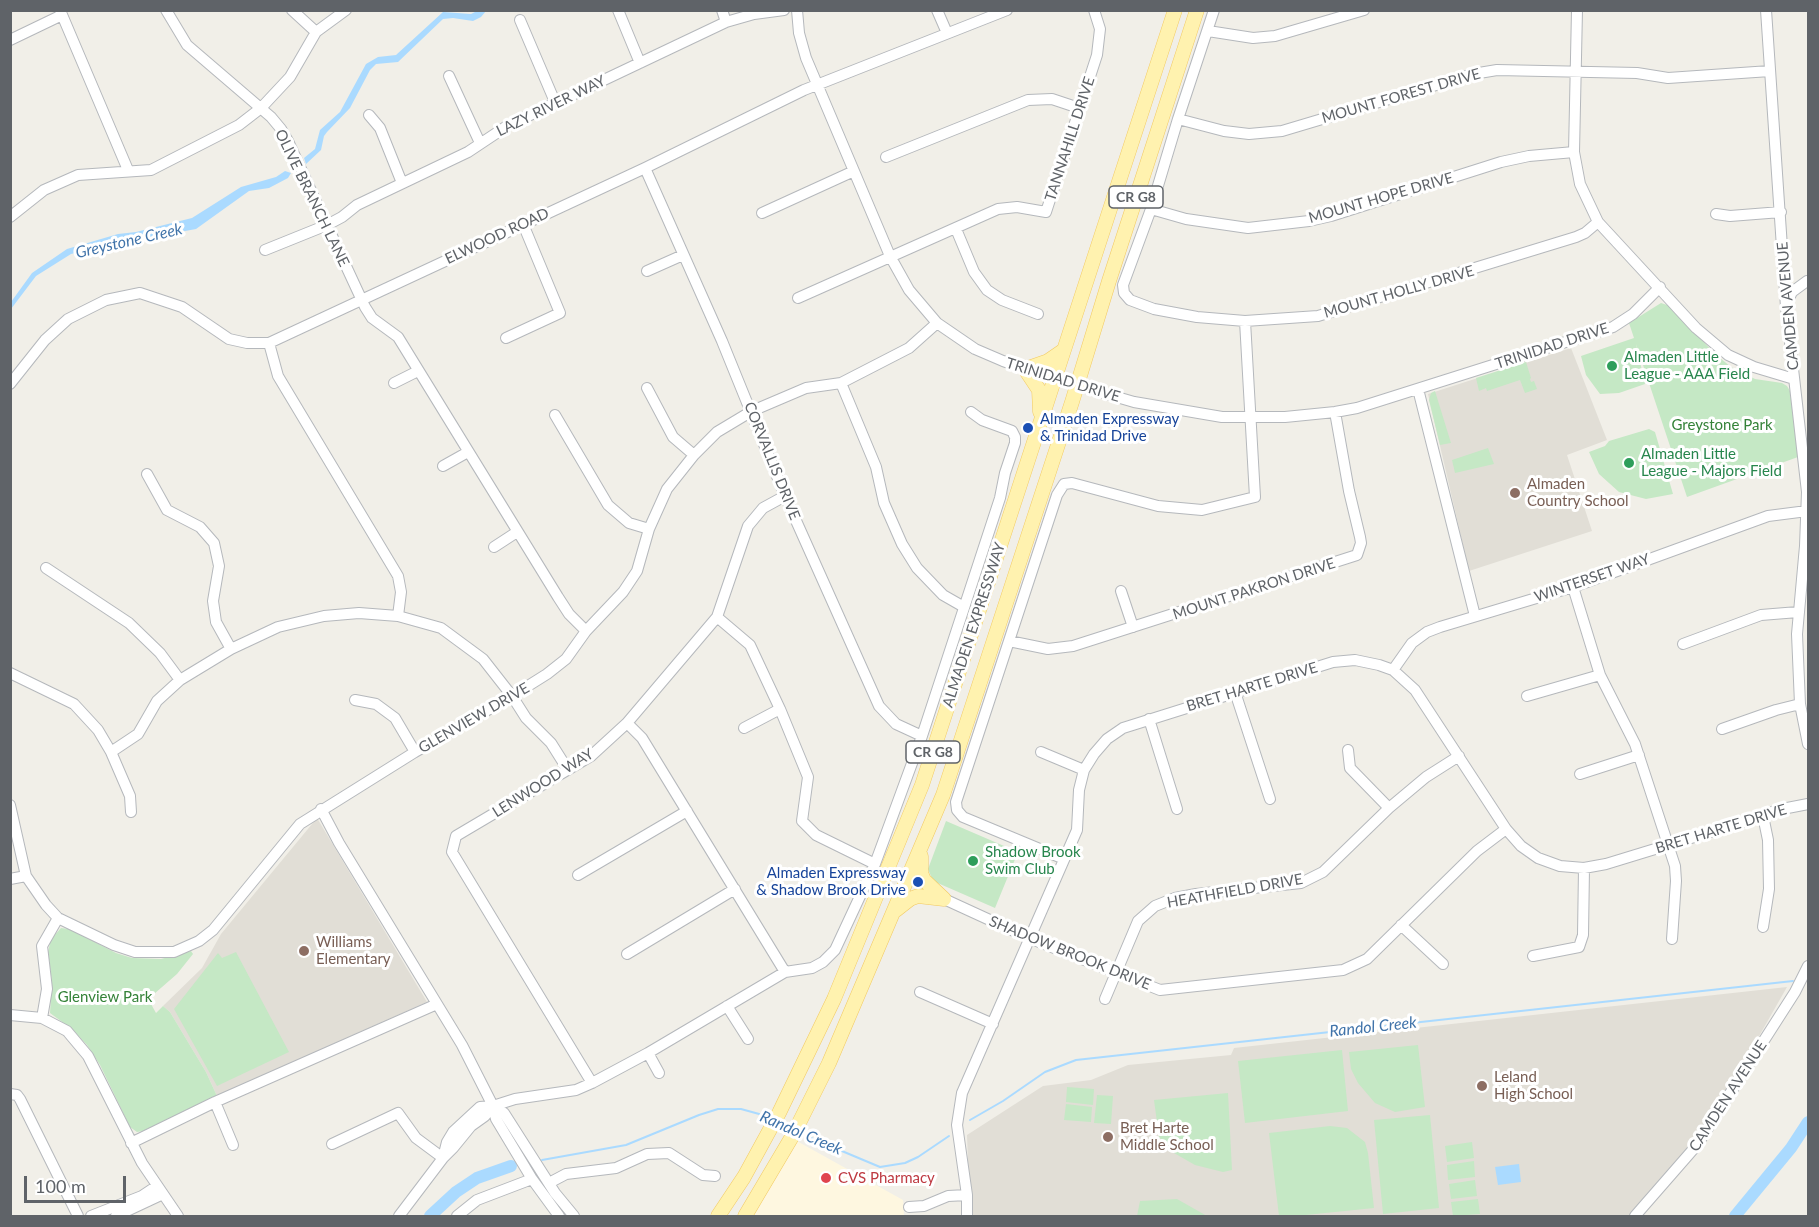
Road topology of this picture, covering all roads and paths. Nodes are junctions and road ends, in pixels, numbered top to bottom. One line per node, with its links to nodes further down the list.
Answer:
1 (166, 10): 30 (street, OLIVE BRANCH LANE)
2 (292, 10): 21 (street)
3 (346, 10): 21 (street)
4 (618, 10): 24 (street)
5 (722, 10): 19 (street)
6 (784, 10): 19 (street, LAZY RIVER WAY)
7 (797, 10): 28 (street, TRINIDAD DRIVE)
8 (937, 10): 22 (street)
9 (1007, 10): 22 (street, ELWOOD ROAD)
10 (1094, 10): 31 (street, TANNAHILL DRIVE)
11 (1175, 10): 65 (main road, ALMADEN EXPRESSWAY / CR G8)
12 (1197, 10): 73 (main road, ALMADEN EXPRESSWAY / CR G8)
13 (1214, 10): 20 (street)
14 (1364, 10): 20 (street)
15 (1577, 10): 25 (street)
16 (1766, 10): 26 (street, CAMDEN AVENUE)
17 (61, 13): 23 (street); 38 (street)
18 (520, 20): 29 (street)
19 (726, 22): 24 (street, LAZY RIVER WAY)
20 (1208, 31): 33 (street)
21 (316, 33): 30 (street)
22 (947, 33): 28 (street, ELWOOD ROAD)
23 (10, 40)
24 (640, 63): 29 (street, LAZY RIVER WAY)
25 (1577, 71): 26 (street, MOUNT FOREST DRIVE); 33 (street, MOUNT FOREST DRIVE); 35 (street)
26 (1770, 71): 42 (street, CAMDEN AVENUE)
27 (449, 76): 34 (street)
28 (818, 85): 37 (street, ELWOOD ROAD); 39 (street, TRINIDAD DRIVE)
29 (555, 102): 34 (street, LAZY RIVER WAY)
30 (261, 108): 38 (street); 48 (street, OLIVE BRANCH LANE)
31 (1079, 108): 36 (street); 49 (street, TANNAHILL DRIVE)
32 (369, 115): 40 (street)
33 (1178, 119): 41 (street)
34 (480, 143): 40 (street, LAZY RIVER WAY)
35 (1574, 152): 41 (street, MOUNT HOPE DRIVE); 46 (street)
36 (886, 157)
37 (645, 168): 47 (street, ELWOOD ROAD); 51 (street, CORVALLIS DRIVE)
38 (128, 170): 45 (street)
39 (854, 171): 43 (street); 52 (street, TRINIDAD DRIVE)
40 (402, 183): 48 (street, LAZY RIVER WAY)
41 (1151, 209): 61 (street, MOUNT HOLLY DRIVE)
42 (1781, 212): 44 (street); 54 (street, CAMDEN AVENUE)
43 (762, 213)
44 (1716, 214)
45 (10, 217)
46 (1598, 222): 56 (street); 61 (street, MOUNT HOLLY DRIVE)
47 (523, 224): 58 (street, ELWOOD ROAD); 63 (street)
48 (327, 225): 50 (street, LAZY RIVER WAY); 58 (street, OLIVE BRANCH LANE)
49 (956, 229): 52 (street, TANNAHILL DRIVE); 60 (street)
50 (265, 250)
51 (683, 255): 53 (street); 76 (street, CORVALLIS DRIVE)
52 (890, 256): 57 (street, TANNAHILL DRIVE); 62 (street, TRINIDAD DRIVE)
53 (647, 271)
54 (1784, 275): 55 (street); 59 (street, CAMDEN AVENUE)
55 (1808, 281): 59 (street)
56 (1660, 287): 69 (street); 75 (street, TRINIDAD DRIVE)
57 (798, 298)
58 (360, 299): 64 (street, ELWOOD ROAD); 67 (street, OLIVE BRANCH LANE)
59 (1786, 307): 69 (street, CAMDEN AVENUE)
60 (1038, 314)
61 (1245, 321): 80 (street)
62 (937, 323): 66 (street, TRINIDAD DRIVE); 71 (street, GLENVIEW DRIVE)
63 (507, 338)
64 (269, 343): 72 (street, ELWOOD ROAD); 96 (street)
65 (1064, 350): 66 (main road); 68 (main road, ALMADEN EXPRESSWAY / CR G8)
66 (1025, 369): 68 (street, TRINIDAD DRIVE); 81 (main road)
67 (418, 371): 70 (street); 82 (street, OLIVE BRANCH LANE)
68 (1055, 379): 73 (street, TRINIDAD DRIVE); 81 (main road, ALMADEN EXPRESSWAY / CR G8)
69 (1794, 379): 87 (street, CAMDEN AVENUE)
70 (394, 383)
71 (841, 383): 76 (street, GLENVIEW DRIVE); 94 (street)
72 (10, 384)
73 (1077, 385): 80 (street, TRINIDAD DRIVE); 140 (main road, ALMADEN EXPRESSWAY / CR G8)
74 (647, 388): 83 (street)
75 (1418, 390): 78 (street, TRINIDAD DRIVE); 97 (street)
76 (752, 411): 83 (street, GLENVIEW DRIVE); 86 (street, CORVALLIS DRIVE)
77 (971, 412): 94 (street)
78 (1335, 412): 80 (street, TRINIDAD DRIVE); 99 (street, MOUNT PAKRON DRIVE)
79 (555, 415): 88 (street)
80 (1249, 417): 101 (street)
81 (1041, 421): 194 (main road, ALMADEN EXPRESSWAY / CR G8)
82 (468, 452): 84 (street); 89 (street, OLIVE BRANCH LANE)
83 (694, 455): 88 (street, GLENVIEW DRIVE)
84 (443, 466)
85 (147, 474): 103 (street)
86 (785, 496): 98 (street, LENWOOD WAY); 118 (street, CORVALLIS DRIVE)
87 (1807, 511): 92 (street, WINTERSET WAY); 95 (street, CAMDEN AVENUE)
88 (649, 529): 100 (street, GLENVIEW DRIVE)
89 (517, 532): 90 (street); 100 (street, OLIVE BRANCH LANE)
90 (494, 547)
91 (46, 568): 107 (street)
92 (1573, 587): 97 (street, WINTERSET WAY); 106 (street)
93 (1122, 591): 99 (street)
94 (964, 607): 118 (street)
95 (1798, 612): 102 (street); 112 (street, CAMDEN AVENUE)
96 (398, 616): 103 (street); 109 (street)
97 (1475, 616): 104 (street, WINTERSET WAY)
98 (717, 617): 113 (street); 115 (street, LENWOOD WAY)
99 (1133, 627): 101 (street, MOUNT PAKRON DRIVE)
100 (586, 631): 109 (street, GLENVIEW DRIVE)
101 (1010, 641): 141 (street)
102 (1683, 644)
103 (231, 649): 107 (street)
104 (1393, 670): 108 (street, BRET HARTE DRIVE); 125 (street, BRET HARTE DRIVE)
105 (10, 673): 121 (street)
106 (1600, 675): 110 (street); 124 (street)
107 (180, 680): 121 (street)
108 (1235, 692): 114 (street, BRET HARTE DRIVE); 129 (street)
109 (512, 696): 122 (street, GLENVIEW DRIVE); 126 (street)
110 (1527, 696)
111 (355, 700): 122 (street)
112 (1800, 704): 117 (street); 119 (street, CAMDEN AVENUE)
113 (780, 709): 116 (street); 142 (street)
114 (1149, 719): 127 (street, BRET HARTE DRIVE); 134 (street)
115 (627, 723): 126 (street, LENWOOD WAY); 135 (street)
116 (744, 728)
117 (1722, 729)
118 (922, 736): 142 (street)
119 (1809, 744)
120 (1348, 750): 132 (street)
121 (111, 752): 136 (street)
122 (415, 752): 133 (street, GLENVIEW DRIVE)
123 (1041, 752): 127 (street)
124 (1639, 755): 128 (street); 139 (street)
125 (1459, 756): 132 (street, HEATHFIELD DRIVE); 138 (street, BRET HARTE DRIVE)
126 (568, 770): 171 (street, LENWOOD WAY)
127 (1084, 771): 141 (street, BRET HARTE DRIVE)
128 (1580, 774)
129 (1270, 799)
130 (1809, 804): 137 (street, BRET HARTE DRIVE)
131 (10, 805): 145 (street, GLENVIEW DRIVE)
132 (1389, 808): 160 (street, HEATHFIELD DRIVE)
133 (321, 809): 150 (street, GLENVIEW DRIVE); 163 (street)
134 (1177, 809)
135 (687, 811): 144 (street); 147 (street)
136 (131, 812)
137 (1762, 816): 139 (street, BRET HARTE DRIVE); 152 (street)
138 (1506, 829): 143 (street, BRET HARTE DRIVE); 151 (street, SHADOW BROOK DRIVE)
139 (1668, 844): 143 (street, BRET HARTE DRIVE); 154 (street)
140 (920, 850): 148 (main road); 149 (main road, ALMADEN EXPRESSWAY / CR G8)
141 (1064, 859): 153 (street, BRET HARTE DRIVE)
142 (875, 864): 159 (street)
143 (1584, 868): 156 (street)
144 (578, 875)
145 (26, 876): 146 (street); 150 (street, GLENVIEW DRIVE)
146 (10, 879)
147 (735, 889): 155 (street); 159 (street)
148 (944, 899): 149 (main road); 153 (street, SHADOW BROOK DRIVE)
149 (895, 910): 195 (main road, ALMADEN EXPRESSWAY / CR G8)
150 (58, 918): 166 (street)
151 (1401, 925): 157 (street); 160 (street, SHADOW BROOK DRIVE)
152 (1763, 927)
153 (1029, 938): 160 (street, SHADOW BROOK DRIVE); 167 (street, BRET HARTE DRIVE)
154 (1672, 939)
155 (627, 954)
156 (1533, 956)
157 (1443, 964)
158 (1809, 966): 197 (street, CAMDEN AVENUE)
159 (785, 972): 164 (street)
160 (1115, 973): 162 (street, HEATHFIELD DRIVE)
161 (920, 992): 167 (street)
162 (1105, 999)
163 (437, 1004): 173 (street); 174 (street)
164 (727, 1006): 168 (street); 169 (street)
165 (10, 1015): 166 (street)
166 (42, 1018): 175 (street)
167 (993, 1024): 184 (street, BRET HARTE DRIVE)
168 (748, 1039)
169 (648, 1053): 170 (street); 171 (street)
170 (658, 1073)
171 (592, 1083): 174 (street)
172 (10, 1094): 186 (street)
173 (215, 1102): 175 (street); 177 (street)
174 (493, 1106): 178 (street); 179 (street); 181 (street)
175 (131, 1143): 183 (street)
176 (332, 1144): 178 (street)
177 (234, 1145)
178 (443, 1158): 190 (street)
179 (535, 1161): 181 (street); 182 (street)
180 (715, 1176): 182 (street)
181 (532, 1179): 191 (street); 192 (street); 193 (street)
182 (549, 1183): 193 (street)
183 (160, 1190): 187 (street); 188 (street); 189 (street)
184 (967, 1195): 185 (street); 196 (street, BRET HARTE DRIVE)
185 (909, 1207)
186 (78, 1216)
187 (91, 1216)
188 (116, 1216)
189 (178, 1216)
190 (399, 1216)
191 (457, 1216)
192 (559, 1216)
193 (573, 1216)
194 (718, 1216)
195 (745, 1216)
196 (967, 1216)
197 (1635, 1216)

